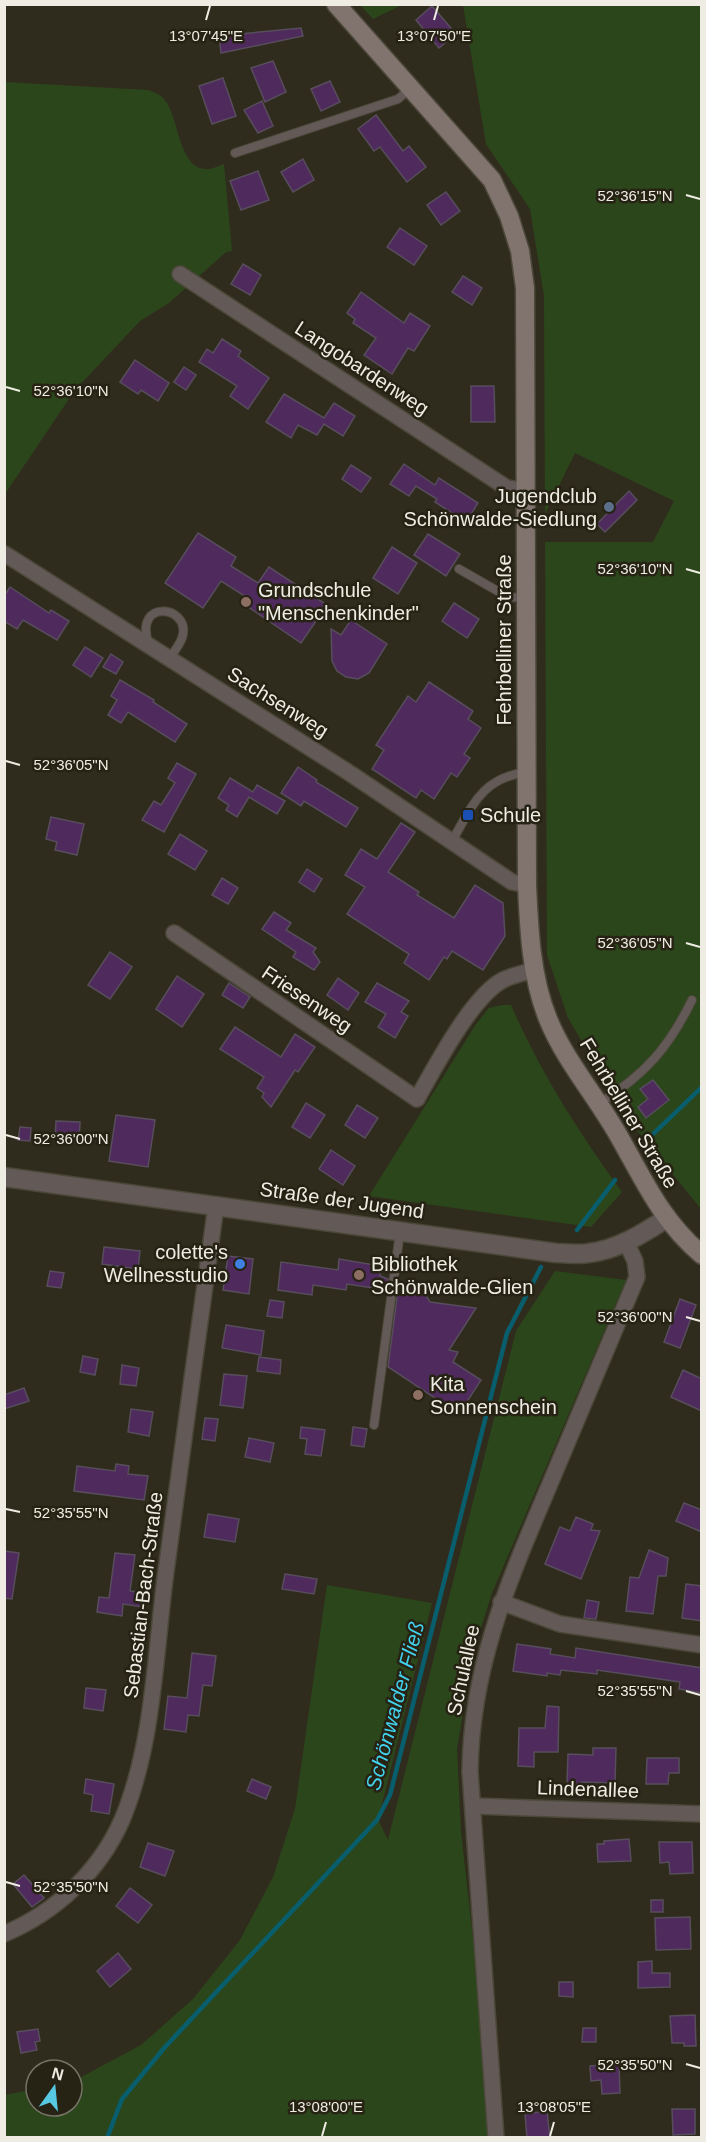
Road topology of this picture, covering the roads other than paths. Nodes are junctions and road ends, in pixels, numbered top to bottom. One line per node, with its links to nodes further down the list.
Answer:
1 (336, 4): 2 (main road, Fehrbelliner Straße)
2 (411, 88): 3 (lane); 5 (main road, Fehrbelliner Straße)
3 (235, 153)
4 (180, 274): 5 (street, Langobardenweg)
5 (525, 491): 8 (main road, Fehrbelliner Straße)
6 (5, 555): 9 (street, Sachsenweg)
7 (459, 568): 8 (lane)
8 (526, 598): 11 (main road, Fehrbelliner Straße)
9 (149, 646): 10 (street, Sachsenweg); 10 (lane)
10 (169, 659): 12 (street, Sachsenweg)
11 (526, 772): 12 (lane); 13 (main road, Fehrbelliner Straße)
12 (452, 841): 13 (street, Sachsenweg)
13 (527, 885): 15 (main road, Fehrbelliner Straße)
14 (174, 933): 15 (street, Friesenweg)
15 (534, 970): 17 (main road, Fehrbelliner Straße)
16 (692, 1000): 17 (lane)
17 (598, 1104): 20 (main road, Fehrbelliner Straße)
18 (4, 1178): 19 (street, Straße der Jugend)
19 (216, 1206): 21 (street, Straße der Jugend); 29 (street, Sebastian-Bach-Straße)
20 (667, 1218): 22 (street, Straße der Jugend); 23 (main road, Fehrbelliner Straße)
21 (400, 1231): 22 (street, Straße der Jugend); 24 (lane)
22 (626, 1242): 25 (street, Schulallee)
23 (702, 1256)
24 (374, 1425)
25 (501, 1602): 26 (street); 27 (street, Schulallee)
26 (702, 1646)
27 (473, 1806): 28 (street, Lindenallee); 30 (street, Schulallee)
28 (702, 1814)
29 (4, 1934)
30 (496, 2138)

